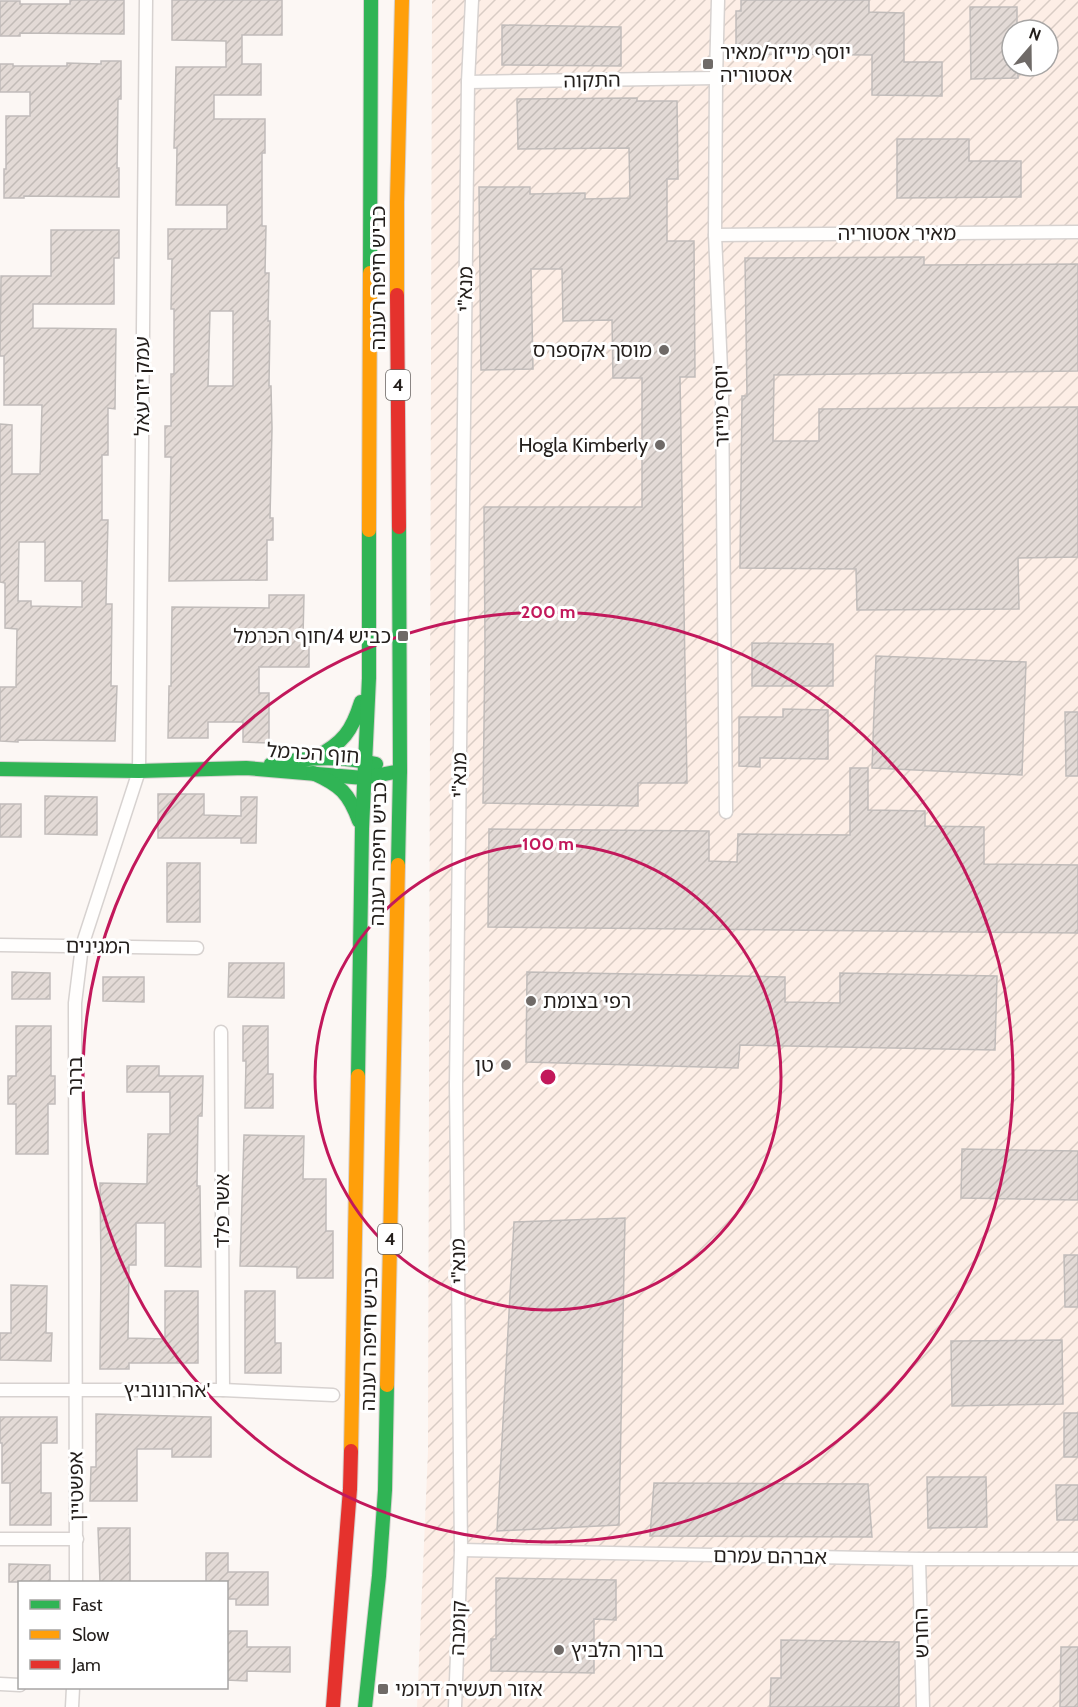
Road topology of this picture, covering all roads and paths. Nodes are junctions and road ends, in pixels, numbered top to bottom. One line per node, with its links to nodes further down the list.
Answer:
1 (146, 0): 15 (street, עמק יזרעאל)
2 (371, 0): 10 (main road, כביש חיפה רעננה / 4)
3 (402, 0): 16 (main road, כביש חיפה רעננה / 4)
4 (471, 0): 7 (street, מנא"י)
5 (718, 0): 6 (street, יוסף מייזר)
6 (716, 78): 7 (street, התקוה); 9 (street, יוסף מייזר)
7 (468, 82): 31 (street, מנא"י)
8 (1078, 232): 9 (street, מאיר אסטוריה)
9 (716, 235): 19 (street, יוסף מייזר)
10 (369, 678): 11 (main road); 12 (main road, כביש חיפה רעננה / 4)
11 (316, 757): 12 (main road, חוף הכרמל); 13 (main road, חוף הכרמל)
12 (365, 760): 16 (main road, חוף הכרמל); 18 (main road, כביש חיפה רעננה / 4)
13 (246, 768): 15 (main road, חוף הכרמל); 17 (main road, חוף הכרמל)
14 (0, 770): 15 (main road, חוף הכרמל)
15 (139, 771): 22 (street, ברנר)
16 (400, 771): 18 (main road, חוף הכרמל); 40 (main road, כביש חיפה רעננה / 4)
17 (313, 773): 18 (main road, חוף הכרמל); 20 (main road)
18 (364, 778): 20 (main road, כביש חיפה רעננה / 4)
19 (726, 813)
20 (362, 829): 39 (main road, כביש חיפה רעננה / 4)
21 (0, 945): 22 (street, המגינים)
22 (82, 946): 23 (street, המגינים); 25 (street, ברנר)
23 (197, 948)
24 (220, 1032): 27 (street, אשר פלד)
25 (75, 1389): 26 (street, אהרונוביץ'); 27 (street, אהרונוביץ'); 30 (street, אפשטיין)
26 (0, 1390)
27 (223, 1390): 28 (street, אהרונוביץ')
28 (333, 1395)
29 (0, 1539): 30 (street)
30 (76, 1539): 34 (street, אפשטיין)
31 (461, 1550): 32 (street, אברהם עמרם); 41 (street, קומבה)
32 (919, 1559): 33 (street, אברהם עמרם); 42 (street, החרש)
33 (1078, 1559)
34 (76, 1581)
35 (0, 1684): 36 (street)
36 (18, 1685)
37 (73, 1689): 38 (street)
38 (72, 1707)
39 (333, 1707)
40 (365, 1707)
41 (454, 1707)
42 (923, 1707)

